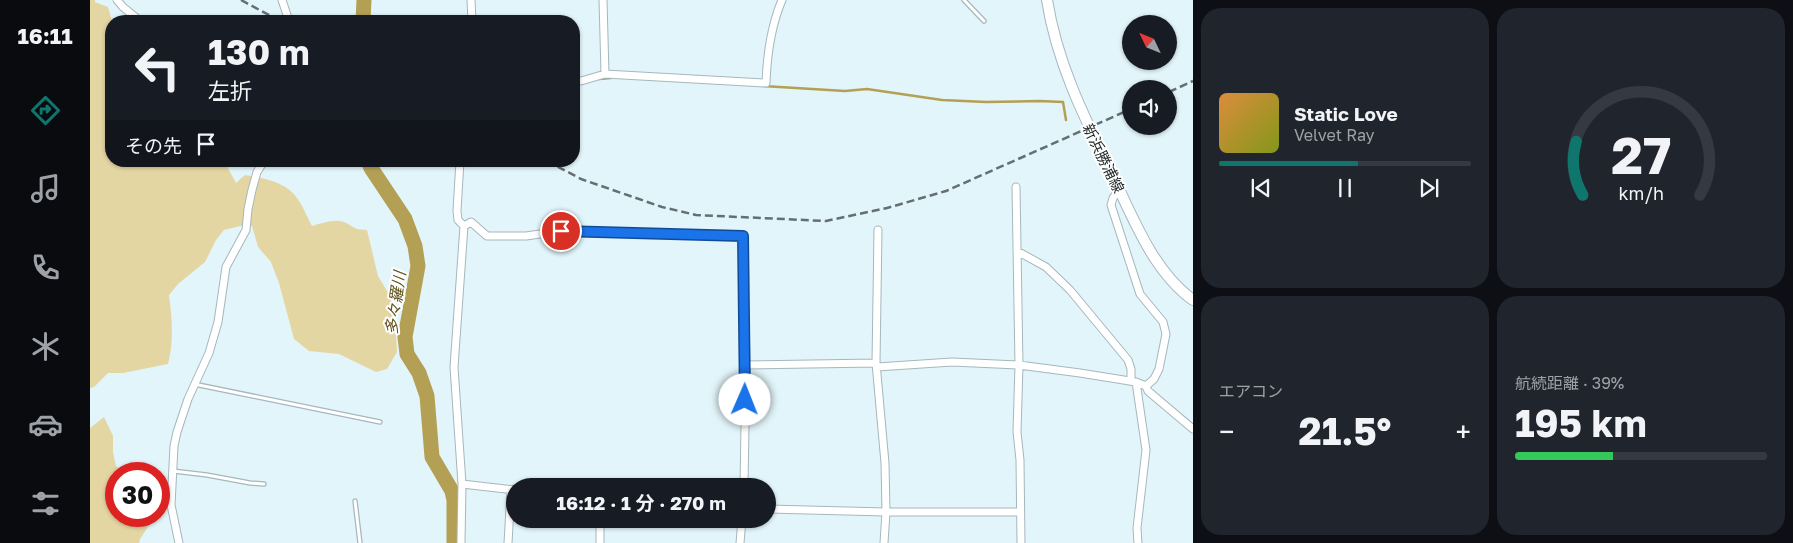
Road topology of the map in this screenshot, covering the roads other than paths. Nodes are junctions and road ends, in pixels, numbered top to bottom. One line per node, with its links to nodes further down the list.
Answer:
1 (117, 0): 8 (street)
2 (282, 0): 9 (street)
3 (471, 0): 10 (street)
4 (603, 0): 12 (street)
5 (782, 0): 12 (street)
6 (964, 0): 11 (lane)
7 (1047, 0): 17 (main road, 新浜勝浦線)
8 (133, 15)
9 (287, 15)
10 (472, 15)
11 (984, 21)
12 (605, 74): 13 (street)
13 (580, 81)
14 (260, 167): 26 (street)
15 (460, 167): 18 (street)
16 (1016, 187): 20 (street)
17 (1120, 190): 21 (main road, 新浜勝浦線); 27 (street)
18 (464, 226): 22 (street); 33 (street)
19 (878, 230): 23 (street)
20 (1017, 251): 24 (street); 25 (street)
21 (1193, 300)
22 (746, 365): 23 (street); 31 (street)
23 (876, 365): 24 (street); 37 (street)
24 (1019, 365): 25 (street); 38 (street)
25 (1134, 382): 27 (street); 50 (street)
26 (194, 384): 28 (lane); 30 (street)
27 (1146, 386): 29 (street)
28 (380, 422)
29 (1193, 429)
30 (172, 471): 32 (lane); 42 (street)
31 (744, 478)
32 (264, 484)
33 (462, 484): 34 (street); 44 (street)
34 (506, 489)
35 (355, 501): 43 (lane)
36 (776, 509): 37 (street)
37 (886, 512): 38 (street); 48 (street)
38 (1020, 512): 49 (street)
39 (509, 528): 45 (street)
40 (600, 528): 46 (street)
41 (741, 528): 47 (street)
42 (179, 543)
43 (360, 543)
44 (461, 543)
45 (508, 543)
46 (600, 543)
47 (740, 543)
48 (884, 543)
49 (1021, 543)
50 (1138, 543)

